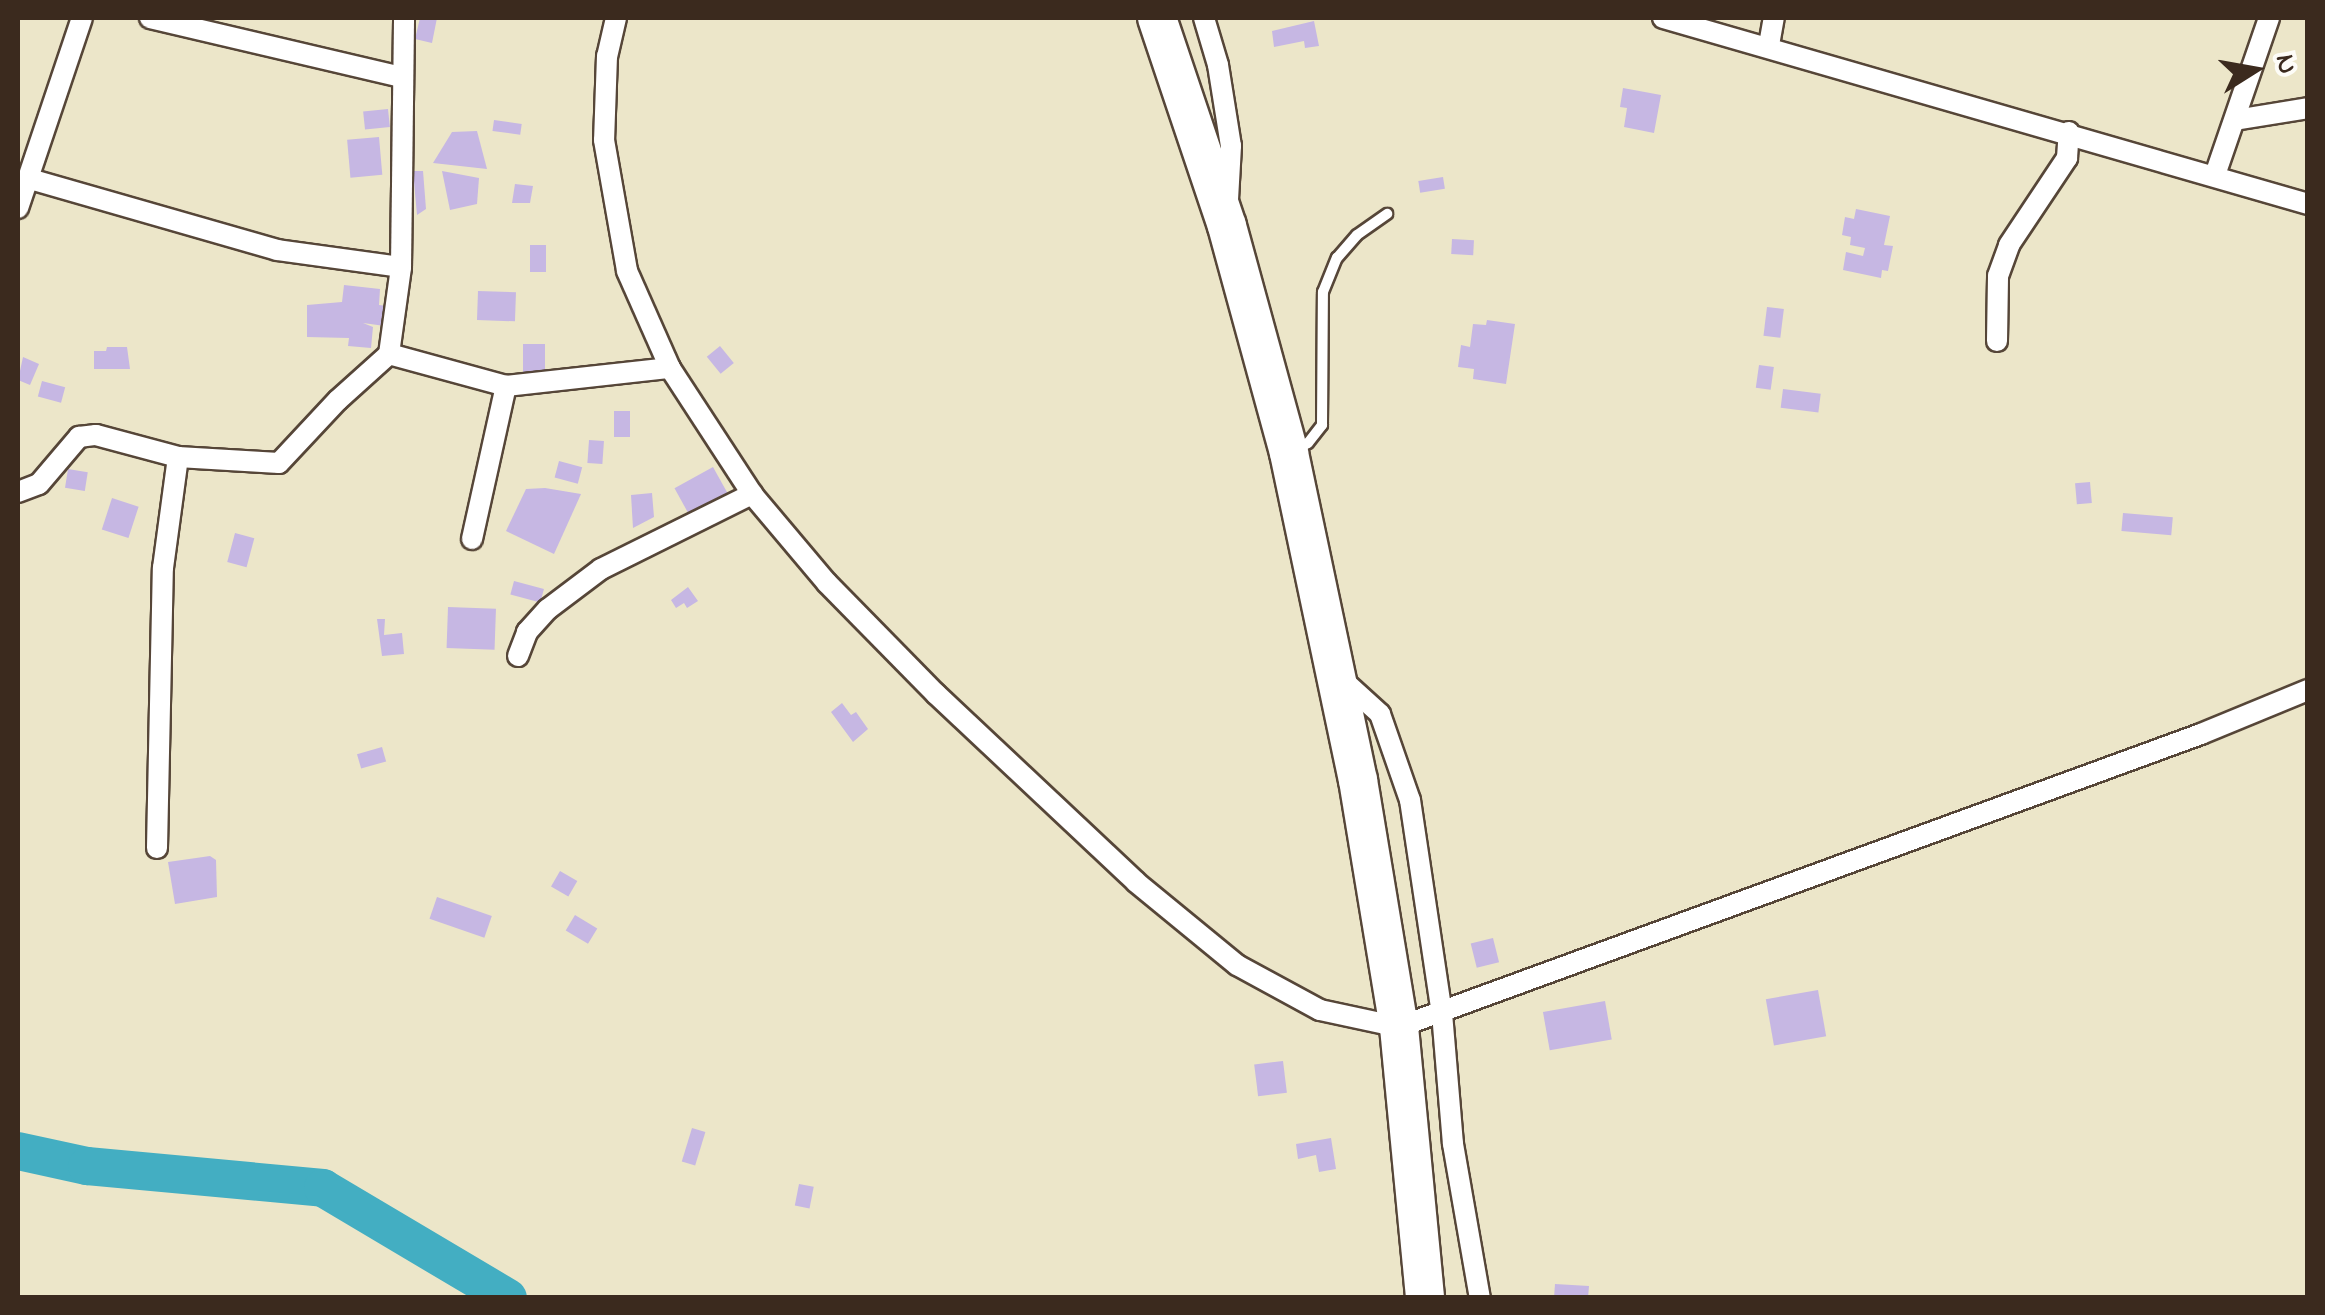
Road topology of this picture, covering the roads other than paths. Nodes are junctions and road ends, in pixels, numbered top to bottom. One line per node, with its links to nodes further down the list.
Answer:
1 (82, 18): 16 (street)
2 (150, 18): 11 (street)
3 (404, 18): 11 (street)
4 (616, 18): 24 (street)
5 (1157, 18): 20 (highway)
6 (1204, 18): 20 (street)
7 (1663, 18): 10 (street)
8 (1774, 18): 10 (street)
9 (2269, 18): 13 (street)
10 (1769, 45): 14 (street)
11 (402, 76): 21 (street)
12 (2308, 108): 13 (street)
13 (2235, 120): 15 (street)
14 (2069, 132): 15 (street); 22 (street)
15 (2215, 175): 17 (street)
16 (30, 179): 18 (street); 21 (street)
17 (2308, 204)
18 (18, 208)
19 (1386, 214): 26 (lane)
20 (1227, 226): 26 (highway)
21 (401, 267): 23 (street)
22 (1998, 341)
23 (389, 354): 25 (street); 27 (street)
24 (670, 368): 25 (street); 29 (street)
25 (506, 386): 30 (street)
26 (1289, 454): 32 (highway)
27 (178, 456): 28 (street); 34 (street)
28 (18, 492)
29 (752, 494): 31 (street); 36 (street)
30 (472, 539)
31 (518, 656)
32 (1336, 674): 35 (street); 36 (highway)
33 (2308, 690): 35 (street)
34 (157, 848)
35 (1442, 1013): 36 (street); 38 (street)
36 (1399, 1027): 37 (highway)
37 (1426, 1298)
38 (1480, 1298)

